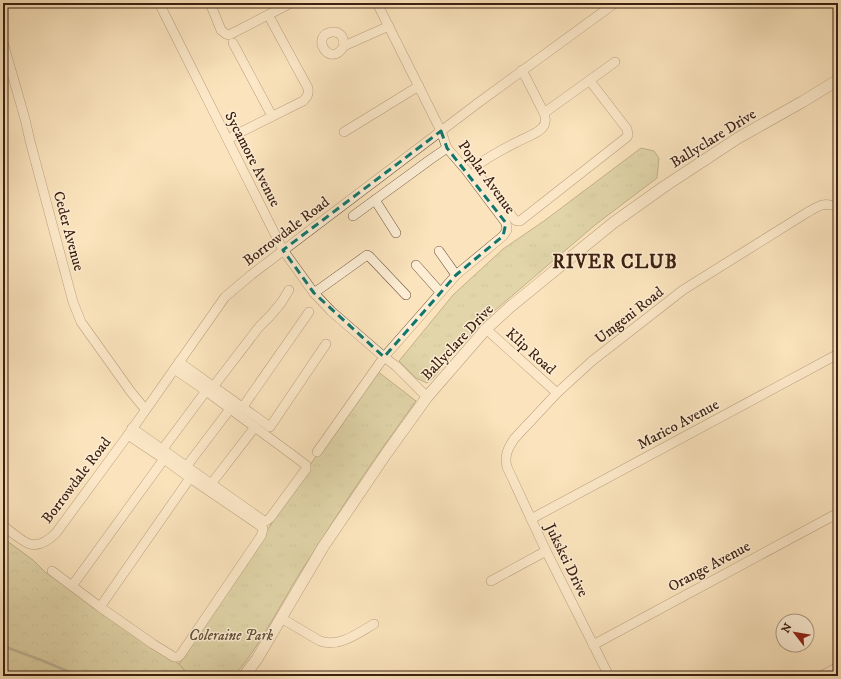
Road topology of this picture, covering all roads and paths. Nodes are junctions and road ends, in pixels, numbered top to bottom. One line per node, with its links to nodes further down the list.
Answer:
1 (159, 3): 22 (street, Sycamore Avenue)
2 (210, 3): 3 (street)
3 (291, 3)
4 (377, 3): 7 (street, Poplar Avenue)
5 (615, 3): 12 (street, Borrowdale Road)
6 (271, 20): 19 (street)
7 (389, 26): 10 (street); 16 (street, Poplar Avenue)
8 (3, 42): 46 (street, Ceder Avenue)
9 (233, 43): 19 (street)
10 (344, 46)
11 (615, 62): 14 (street)
12 (522, 70): 18 (street); 20 (street, Borrowdale Road)
13 (838, 80): 17 (street, Ballyclare Drive)
14 (590, 81): 18 (street); 18 (street)
15 (838, 85): 17 (street, Ballyclare Drive)
16 (419, 86): 20 (street, Poplar Avenue); 21 (street)
17 (802, 102): 37 (street, Ballyclare Drive)
18 (544, 113)
19 (272, 116): 22 (street)
20 (441, 131): 23 (street, Poplar Avenue); 28 (street, Borrowdale Road)
21 (344, 132)
22 (228, 139): 28 (street, Sycamore Avenue)
23 (447, 148): 24 (street); 31 (street, Poplar Avenue)
24 (375, 200): 26 (street); 27 (street)
25 (838, 207): 43 (street, Umgeni Road)
26 (353, 216)
27 (396, 233)
28 (284, 250): 34 (street, Sycamore Avenue); 41 (street, Borrowdale Road)
29 (439, 250): 31 (street)
30 (416, 265): 33 (street)
31 (456, 275): 33 (street, Poplar Avenue)
32 (289, 290): 42 (street)
33 (440, 292): 40 (street, Poplar Avenue)
34 (314, 294): 35 (street); 40 (street, Sycamore Avenue)
35 (406, 295)
36 (309, 312): 45 (street)
37 (486, 329): 43 (street, Klip Road); 44 (street, Ballyclare Drive)
38 (326, 344): 45 (street)
39 (838, 354): 58 (street, Marico Avenue)
40 (384, 357): 44 (street, Sycamore Avenue); 51 (street, Poplar Avenue)
41 (176, 365): 42 (street); 46 (street, Borrowdale Road)
42 (210, 389): 45 (street); 47 (street); 50 (street)
43 (557, 393): 52 (street, Umgeni Road)
44 (428, 397): 65 (street, Ballyclare Drive)
45 (242, 408)
46 (145, 409): 49 (street, Borrowdale Road)
47 (230, 409): 48 (street); 54 (street)
48 (255, 427): 56 (street); 56 (street)
49 (130, 431): 50 (street); 53 (street); 59 (street, Borrowdale Road)
50 (162, 450): 54 (street)
51 (317, 452)
52 (506, 454): 58 (street, Jukskei Drive)
53 (164, 460): 55 (street); 63 (street)
54 (186, 467): 56 (street)
55 (190, 478): 64 (street); 64 (street)
56 (211, 484)
57 (838, 512): 67 (street, Orange Avenue)
58 (532, 519): 60 (street, Jukskei Drive)
59 (3, 526)
60 (546, 551): 62 (street); 67 (street, Jukskei Drive)
61 (52, 571): 63 (street)
62 (491, 581)
63 (72, 586): 64 (street)
64 (100, 607)
65 (281, 618): 66 (street); 69 (street, Ballyclare Drive)
66 (374, 624)
67 (593, 645): 70 (street, Jukskei Drive)
68 (838, 667): 71 (street)
69 (244, 676)
70 (609, 676)
71 (821, 676)

